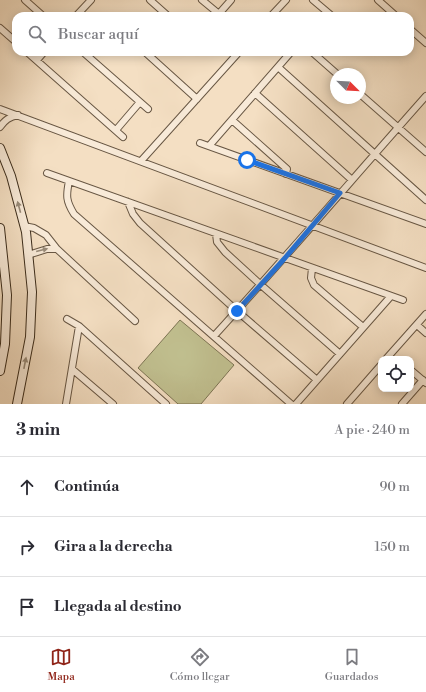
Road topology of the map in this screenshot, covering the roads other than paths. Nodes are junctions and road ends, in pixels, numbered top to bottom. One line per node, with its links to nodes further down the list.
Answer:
1 (25, 0): 9 (street)
2 (91, 0): 10 (street)
3 (150, 0): 11 (street)
4 (202, 0): 12 (street)
5 (231, 0): 13 (street)
6 (286, 0): 14 (street)
7 (313, 0): 15 (street)
8 (378, 0): 16 (street)
9 (38, 12)
10 (80, 12)
11 (164, 12)
12 (215, 12)
13 (221, 12)
14 (275, 12)
15 (327, 12)
16 (392, 12)
17 (0, 28): 19 (street)
18 (414, 32): 20 (street)
19 (12, 38)
20 (426, 43)
21 (32, 56): 28 (street)
22 (40, 56): 28 (street)
23 (88, 56): 35 (street)
24 (149, 56): 33 (street)
25 (235, 56): 33 (street)
26 (288, 56): 29 (street)
27 (317, 56): 30 (street)
28 (37, 60): 42 (street)
29 (278, 67): 31 (street); 48 (street)
30 (330, 68)
31 (255, 93): 39 (street); 52 (street)
32 (426, 96): 41 (street)
33 (197, 99): 49 (street)
34 (366, 99): 41 (street)
35 (140, 102): 37 (street); 42 (street)
36 (0, 109): 38 (street)
37 (148, 109)
38 (18, 115): 40 (street); 49 (street)
39 (232, 120): 45 (street); 51 (street)
40 (0, 127)
41 (398, 128): 47 (street); 48 (street)
42 (116, 130): 43 (street)
43 (123, 137)
44 (200, 143): 45 (street)
45 (209, 146): 51 (street)
46 (0, 148): 58 (street, one-way to 46)
47 (426, 152)
48 (375, 154): 52 (street); 55 (street)
49 (141, 161): 59 (street)
50 (47, 173): 53 (street)
51 (286, 174): 54 (street)
52 (352, 180): 54 (street)
53 (68, 181): 56 (street); 78 (street)
54 (340, 193): 57 (street); 59 (street)
55 (426, 200)
56 (128, 202): 61 (street); 70 (street)
57 (426, 224)
58 (24, 226): 62 (street); 63 (street)
59 (312, 226): 64 (street); 66 (street)
60 (0, 228): 82 (street)
61 (216, 234): 64 (street); 67 (street)
62 (58, 249): 63 (street, one-way to 62); 73 (street)
63 (28, 255): 88 (street, one-way to 63)
64 (285, 258): 65 (street); 67 (street)
65 (312, 268): 68 (street); 76 (street)
66 (426, 268)
67 (261, 285): 70 (street); 79 (street)
68 (391, 296): 69 (street); 76 (street)
69 (403, 300)
70 (237, 311): 78 (street); 85 (street)
71 (426, 314): 74 (street)
72 (66, 320): 75 (street)
73 (135, 321)
74 (417, 324): 77 (street); 80 (street)
75 (79, 326): 83 (street); 87 (street)
76 (363, 327): 79 (street)
77 (426, 333)
78 (214, 336): 93 (street)
79 (340, 354): 85 (street)
80 (389, 356)
81 (378, 368): 95 (street)
82 (0, 369)
83 (72, 369): 89 (street); 90 (street)
84 (414, 372): 86 (street)
85 (317, 380): 94 (street)
86 (424, 382): 96 (street)
87 (160, 398): 91 (street); 92 (street)
88 (17, 404)
89 (66, 404)
90 (113, 404)
91 (155, 404)
92 (166, 404)
93 (291, 404)
94 (296, 404)
95 (347, 404)
96 (402, 404)

